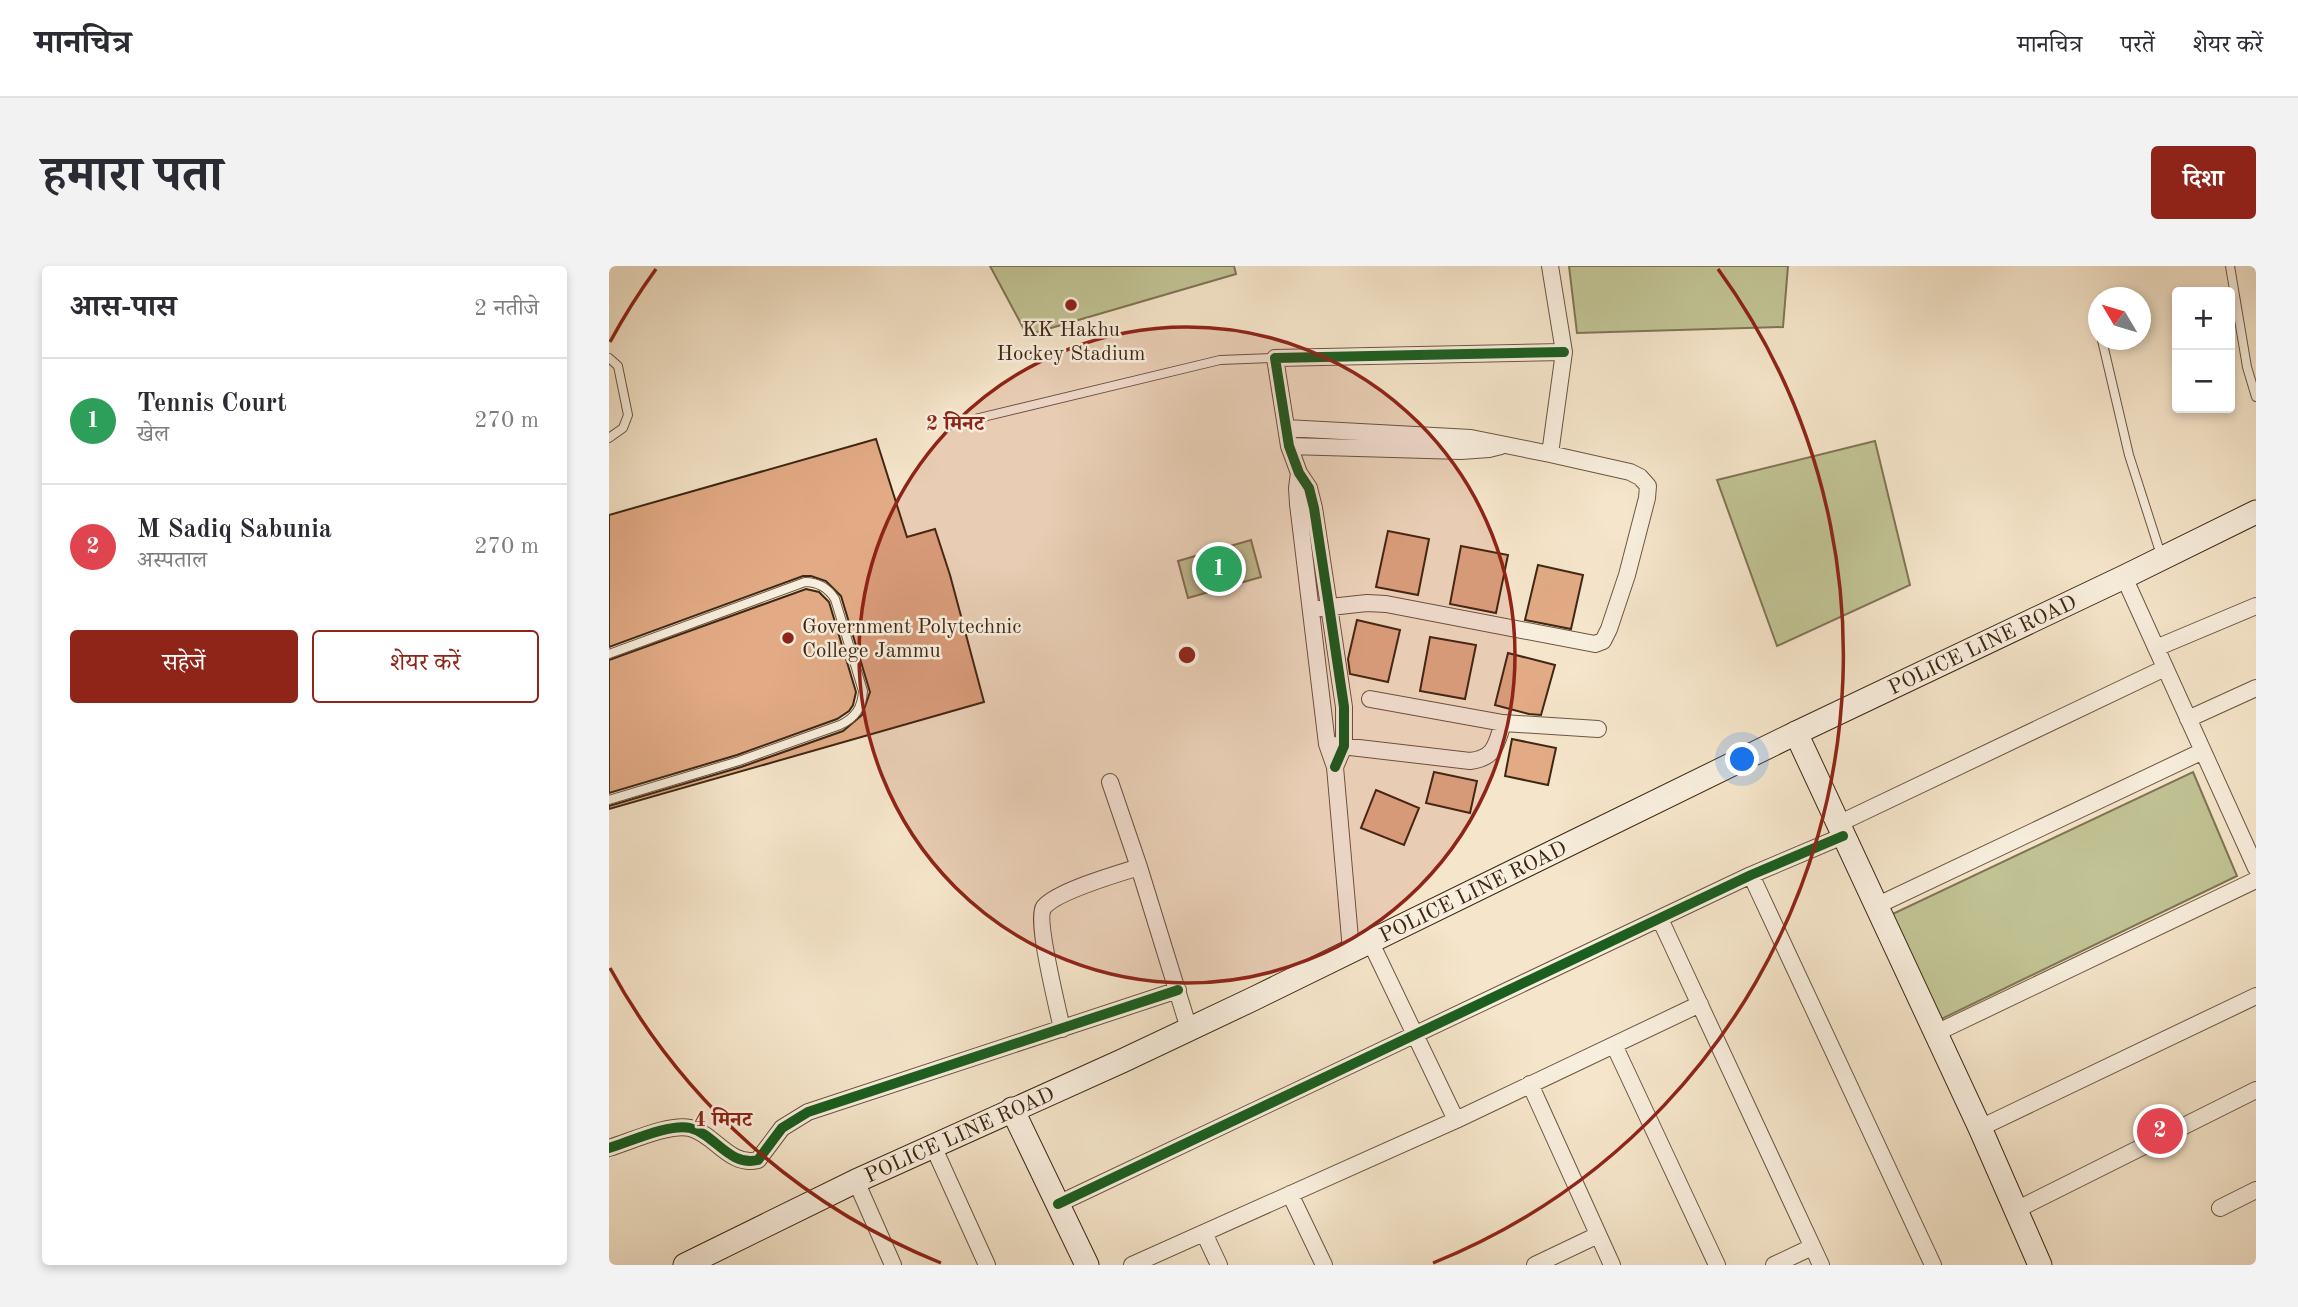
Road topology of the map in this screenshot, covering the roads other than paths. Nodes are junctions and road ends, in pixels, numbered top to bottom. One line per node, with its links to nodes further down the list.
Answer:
1 (1550, 266): 4 (street)
2 (2229, 266): 7 (lane)
3 (2104, 350): 16 (lane)
4 (1564, 352): 6 (street); 13 (street)
5 (609, 358): 10 (lane)
6 (1275, 358): 8 (lane); 9 (street)
7 (2256, 397)
8 (954, 424)
9 (1286, 428): 11 (street); 12 (street)
10 (609, 438)
11 (1503, 445): 12 (street); 13 (street)
12 (1289, 446): 14 (street)
13 (1550, 454): 18 (street)
14 (1299, 472): 18 (street); 20 (street)
15 (2256, 512): 16 (main road, POLICE LINE ROAD)
16 (2162, 558): 17 (main road, POLICE LINE ROAD)
17 (2124, 578): 21 (street); 29 (main road, POLICE LINE ROAD)
18 (1329, 606): 20 (street); 31 (street)
19 (2256, 606): 21 (street)
20 (1312, 609): 30 (street)
21 (2156, 648): 23 (street)
22 (609, 654): 35 (lane)
23 (2165, 668): 26 (street); 36 (street)
24 (2256, 688): 26 (street)
25 (1370, 699): 27 (street)
26 (2188, 719): 32 (street)
27 (1503, 723): 28 (street); 31 (street)
28 (1598, 729)
29 (1795, 733): 36 (main road); 43 (main road, POLICE LINE ROAD)
30 (1327, 744): 31 (street); 33 (street)
31 (1344, 746): 33 (street)
32 (2203, 751): 38 (street); 41 (street)
33 (1335, 767): 43 (street)
34 (1109, 782): 37 (street)
35 (609, 800)
36 (1841, 830): 39 (street); 41 (main road)
37 (1139, 867): 44 (street); 47 (street)
38 (2256, 868)
39 (1751, 875): 42 (street); 80 (street)
40 (2256, 880): 49 (street)
41 (1876, 906): 49 (main road)
42 (1660, 919): 46 (street); 50 (street)
43 (1361, 946): 48 (main road, POLICE LINE ROAD); 50 (street)
44 (1178, 990): 47 (street); 48 (street)
45 (2256, 996): 56 (street)
46 (1699, 1004): 51 (street); 67 (street)
47 (1062, 1029): 58 (street)
48 (1189, 1029): 54 (main road, POLICE LINE ROAD)
49 (1936, 1033): 56 (main road)
50 (1416, 1036): 55 (street); 62 (street)
51 (1614, 1045): 52 (street); 77 (street)
52 (1529, 1084): 55 (street); 66 (street)
53 (2256, 1090): 64 (street)
54 (1012, 1109): 57 (main road, POLICE LINE ROAD); 62 (main road)
55 (1456, 1120): 61 (street)
56 (1980, 1128): 64 (main road)
57 (933, 1146): 59 (main road, POLICE LINE ROAD); 70 (street)
58 (609, 1148)
59 (856, 1181): 68 (main road, POLICE LINE ROAD); 69 (street)
60 (2256, 1190): 63 (street)
61 (1290, 1194): 65 (street); 74 (street)
62 (1058, 1204): 71 (main road)
63 (2220, 1208)
64 (2015, 1210): 81 (main road)
65 (1204, 1233): 72 (street); 73 (street)
66 (1598, 1235): 75 (street); 76 (street)
67 (1812, 1247): 78 (street); 79 (street)
68 (685, 1265)
69 (893, 1265)
70 (988, 1265)
71 (1087, 1265)
72 (1132, 1265)
73 (1220, 1265)
74 (1324, 1265)
75 (1535, 1265)
76 (1612, 1265)
77 (1717, 1265)
78 (1774, 1265)
79 (1821, 1265)
80 (1933, 1265)
81 (2040, 1265)

